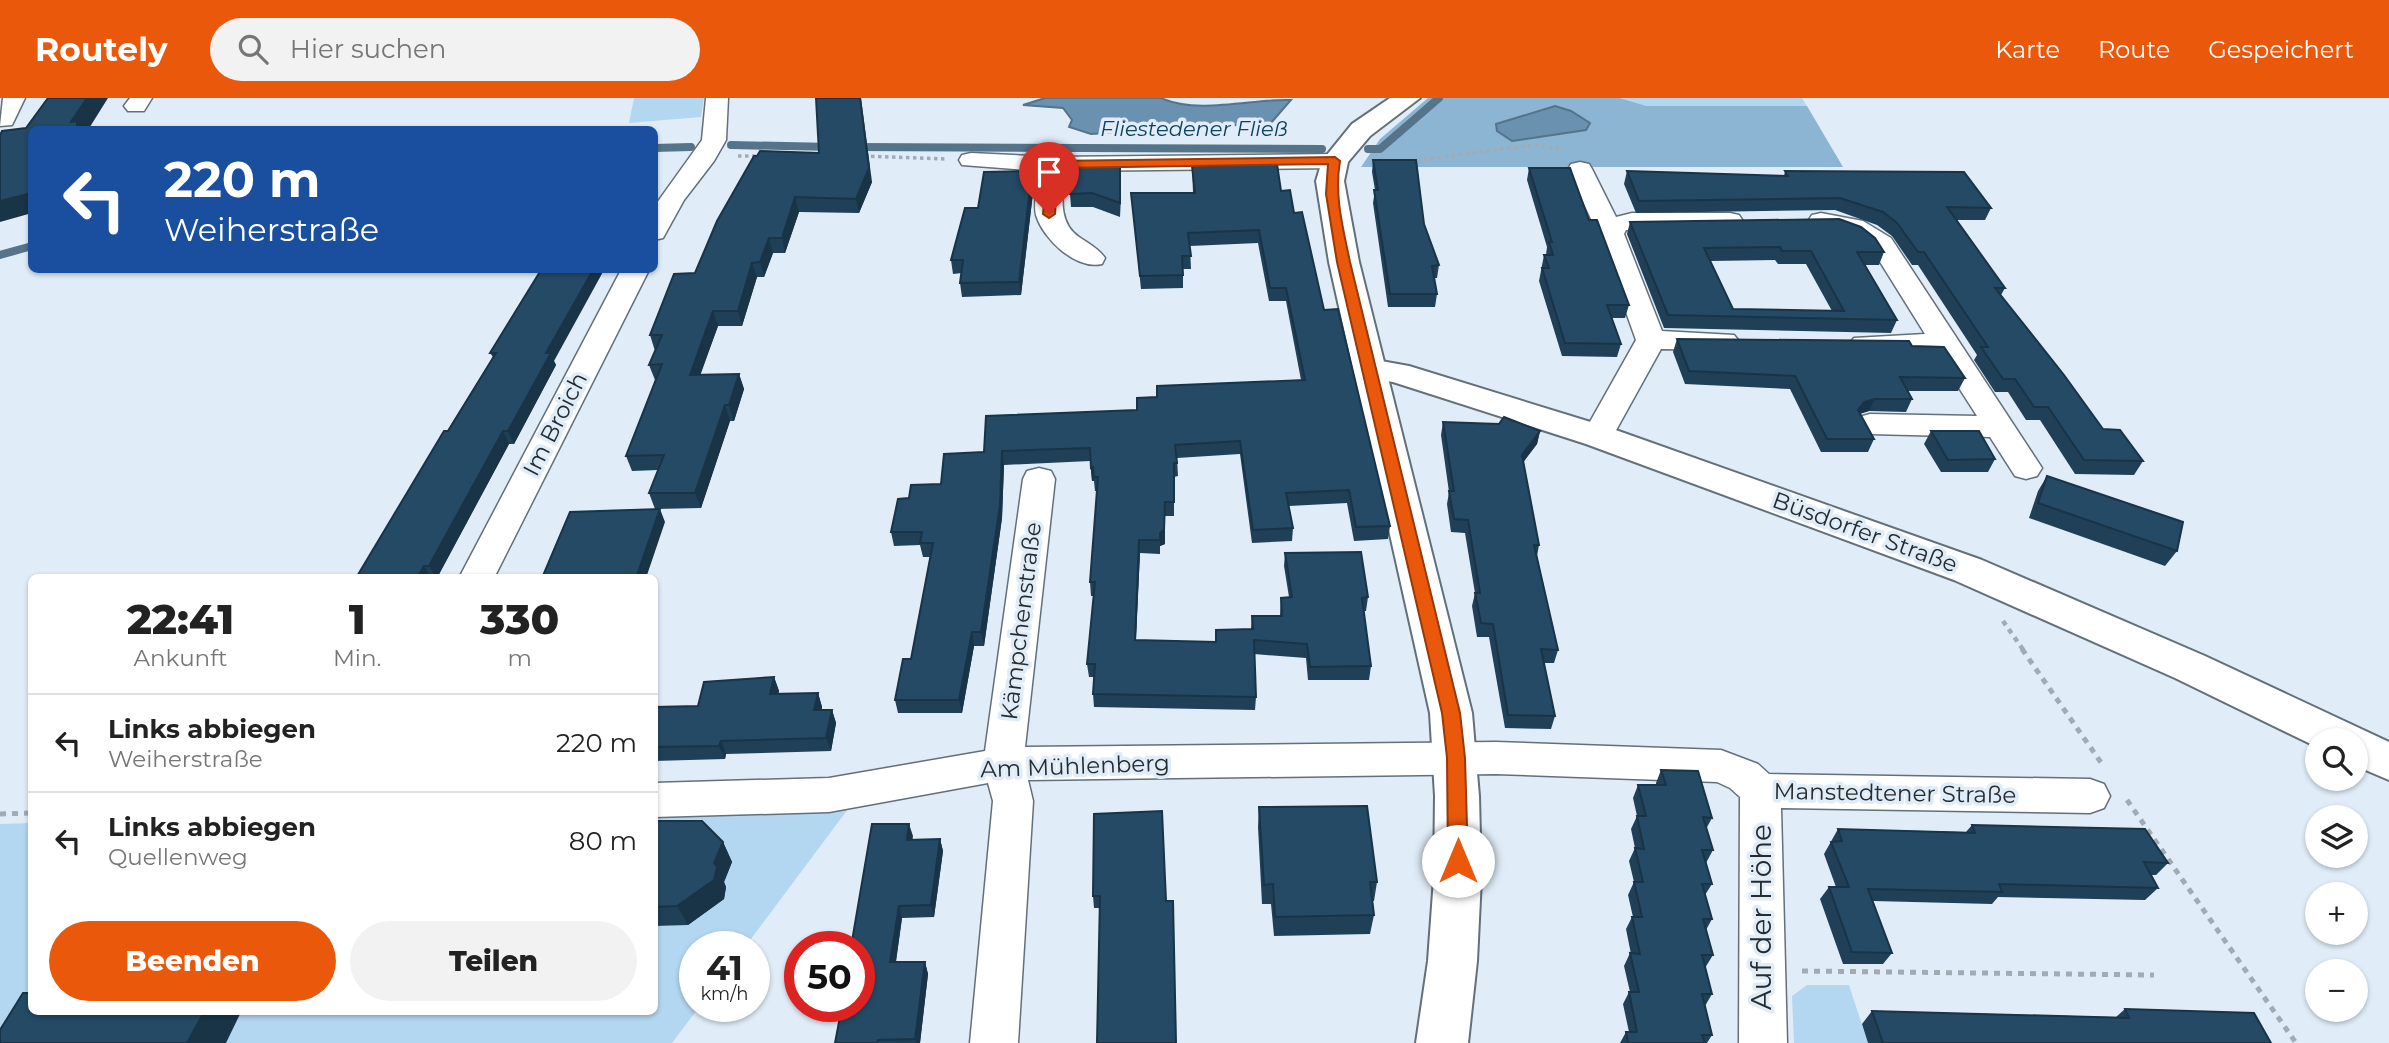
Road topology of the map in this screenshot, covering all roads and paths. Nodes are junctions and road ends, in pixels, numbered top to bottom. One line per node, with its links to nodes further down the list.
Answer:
1 (14, 98): 4 (street)
2 (717, 98): 5 (street)
3 (1407, 98): 9 (main road)
4 (4, 120)
5 (705, 156): 6 (path); 15 (street)
6 (770, 156)
7 (852, 156): 8 (path)
8 (971, 159): 11 (street)
9 (1335, 161): 11 (street); 23 (main road)
10 (1398, 161): 12 (path)
11 (1052, 164): 17 (street)
12 (1580, 169): 16 (street)
13 (1754, 221): 16 (street)
14 (1794, 221): 22 (street)
15 (658, 224)
16 (1611, 234): 19 (street)
17 (1092, 258)
18 (633, 273): 30 (street, Im Broich)
19 (1651, 340): 20 (street); 26 (street)
20 (1744, 341)
21 (1837, 343): 22 (street)
22 (1945, 343): 25 (street)
23 (1370, 369): 26 (main road, Büsdorfer Straße); 33 (main road)
24 (1870, 424): 25 (street)
25 (2000, 427): 27 (street)
26 (1598, 436): 29 (main road, Büsdorfer Straße)
27 (2026, 468)
28 (1039, 479): 35 (street, Kämpchenstraße)
29 (1968, 570): 31 (main road, Büsdorfer Straße); 36 (path)
30 (478, 574)
31 (2319, 728)
32 (2368, 752): 34 (main road)
33 (1456, 758): 35 (street, Am Mühlenberg); 37 (street, Manstedtener Straße); 44 (main road)
34 (2389, 762)
35 (1003, 764): 38 (street, Am Mühlenberg); 43 (street)
36 (2107, 789): 37 (street, Manstedtener Straße); 46 (path)
37 (1760, 791): 41 (street, Auf der Höhe)
38 (658, 800)
39 (28, 813): 40 (path)
40 (0, 814)
41 (1760, 971): 42 (path); 45 (street, Auf der Höhe)
42 (2154, 975)
43 (994, 1043)
44 (1442, 1043)
45 (1763, 1043)
46 (2296, 1043)

